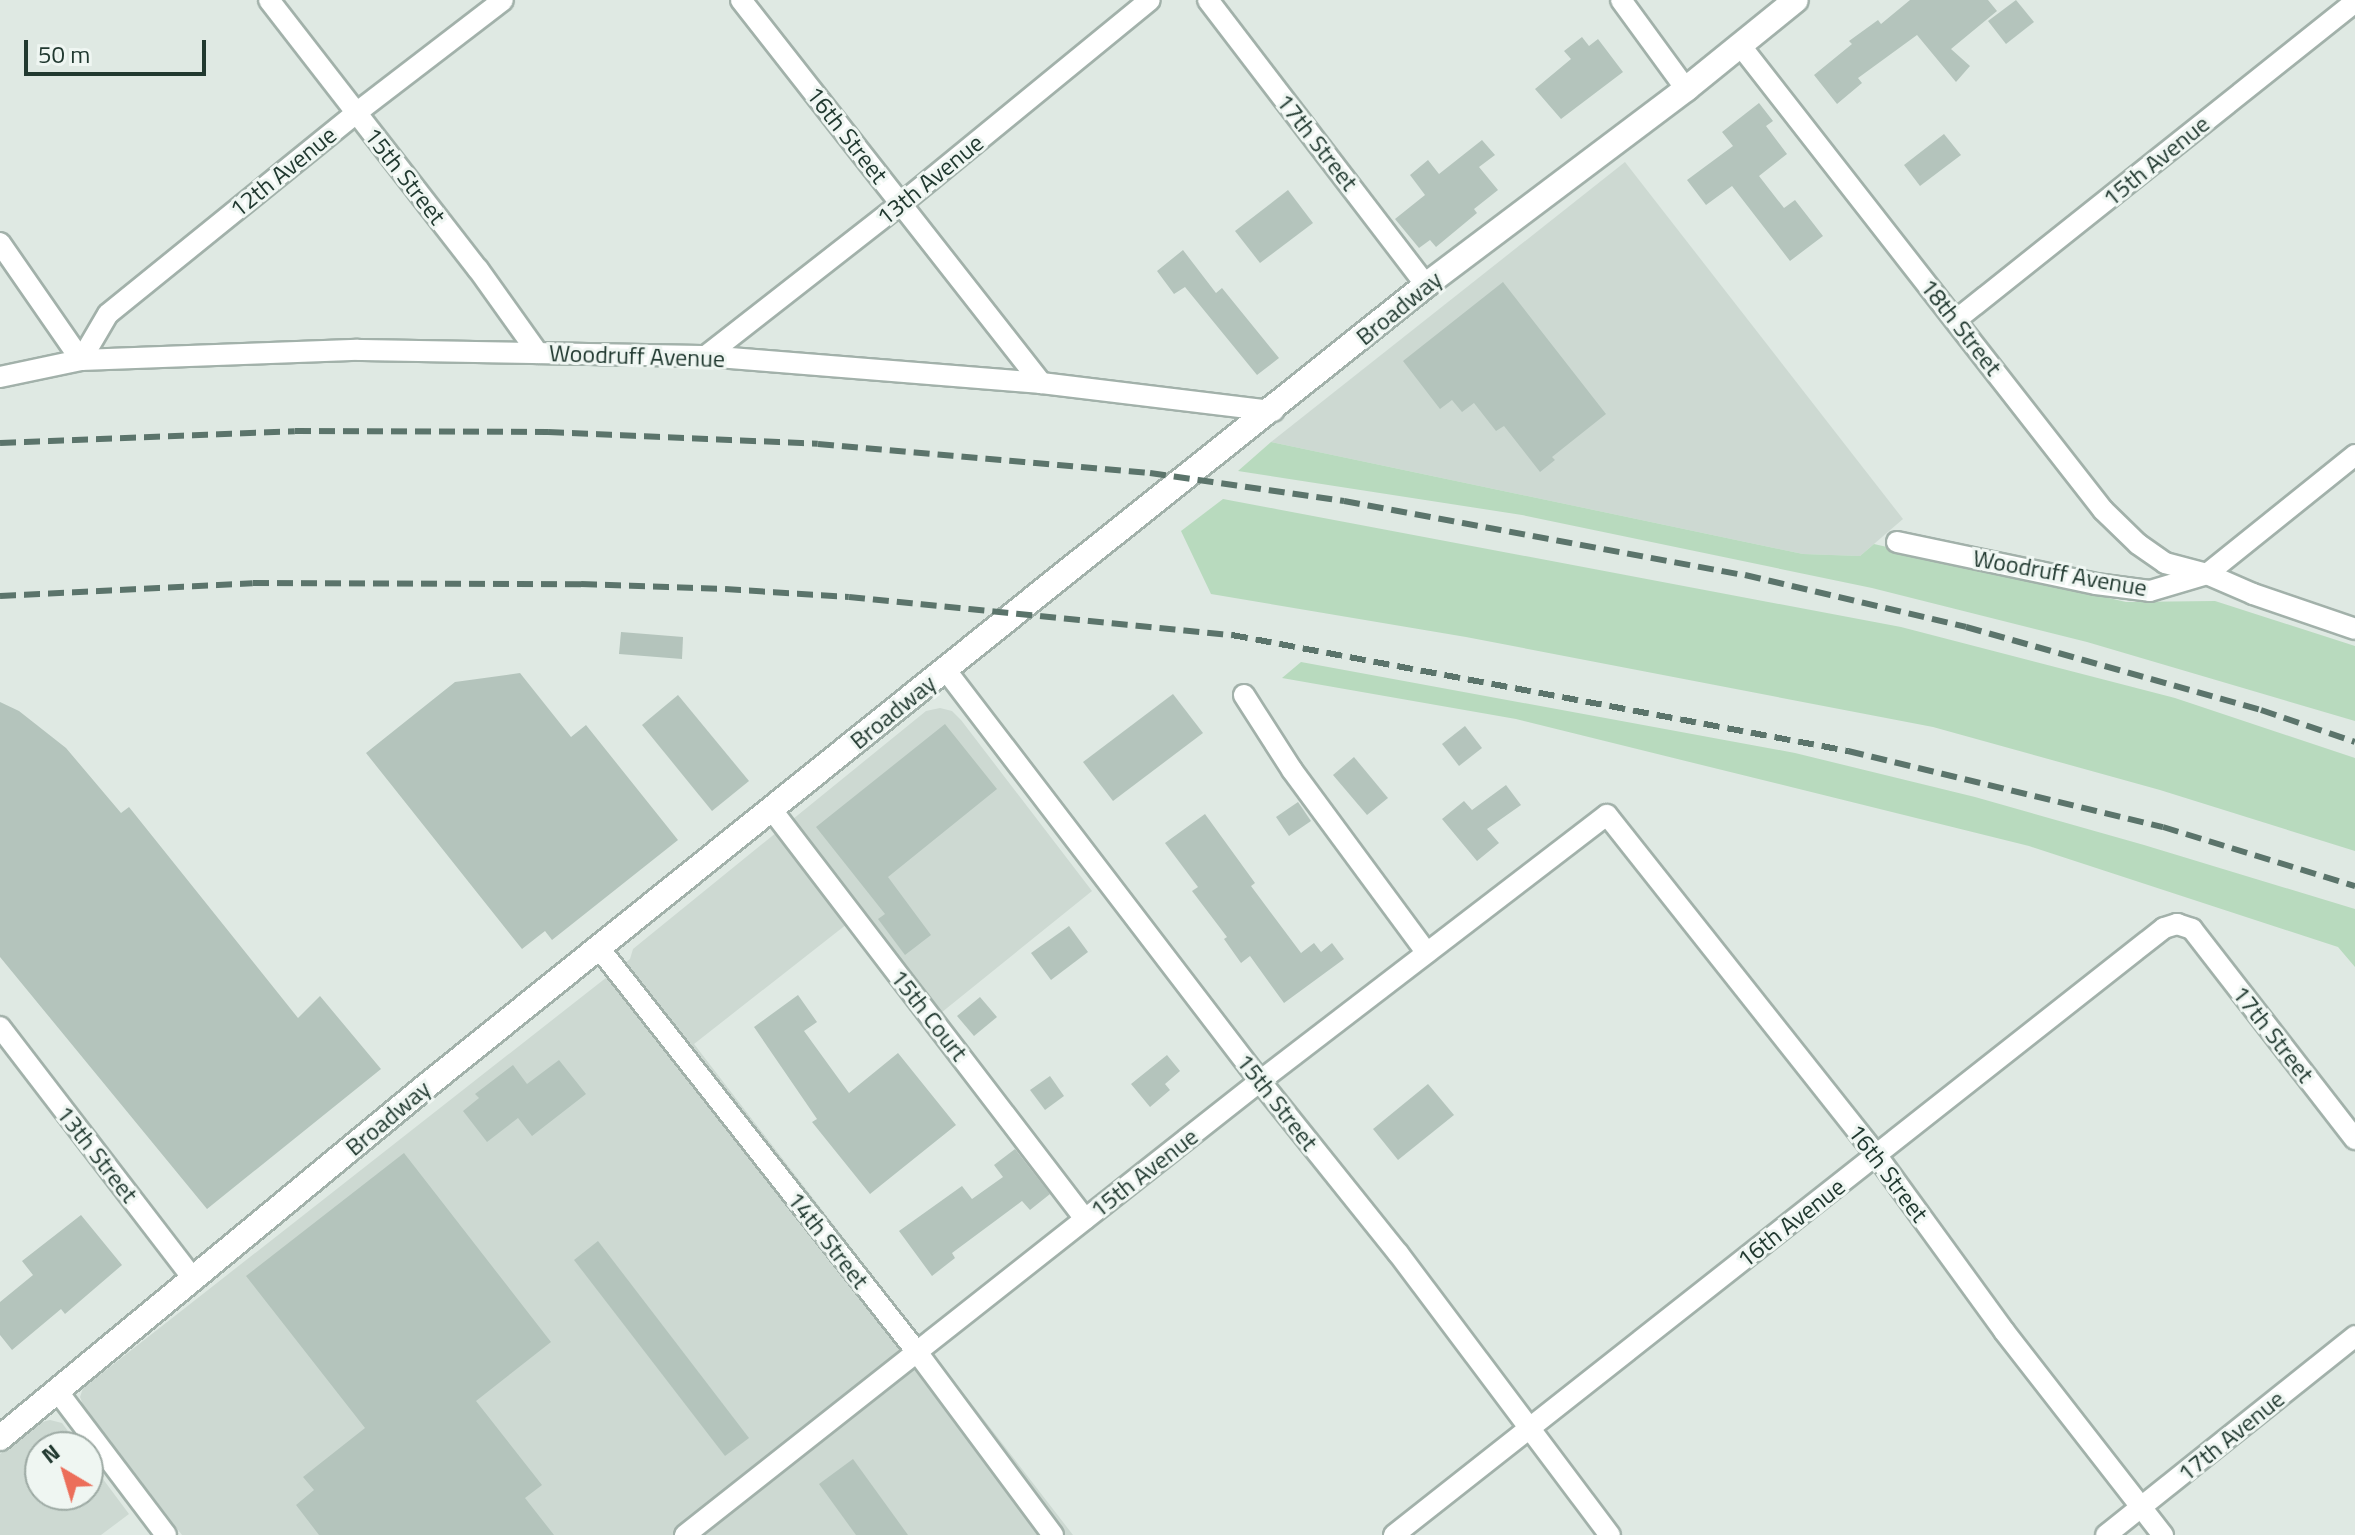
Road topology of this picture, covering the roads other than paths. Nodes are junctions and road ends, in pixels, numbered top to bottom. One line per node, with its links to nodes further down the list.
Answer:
1 (269, 0): 11 (street, 15th Street)
2 (503, 0): 11 (street, 12th Avenue)
3 (741, 0): 12 (street, 16th Street)
4 (1150, 0): 12 (street, 13th Avenue)
5 (1208, 0): 14 (street, 17th Street)
6 (1621, 0): 10 (street)
7 (1796, 0): 9 (main road, Broadway)
8 (2355, 2): 15 (street, 15th Avenue)
9 (1740, 45): 10 (main road, Broadway); 15 (street, 18th Street)
10 (1686, 89): 14 (main road, Broadway)
11 (356, 113): 16 (street, 15th Street); 18 (street, 12th Avenue)
12 (902, 203): 17 (street, 13th Avenue); 20 (street, 16th Street)
13 (0, 243): 18 (street)
14 (1426, 285): 21 (main road, Broadway)
15 (1956, 320): 24 (street, 18th Street)
16 (538, 353): 17 (street, Woodruff Avenue); 18 (street, Woodruff Avenue)
17 (706, 356): 20 (street, Woodruff Avenue)
18 (81, 360): 19 (street, Woodruff Avenue)
19 (0, 377)
20 (1041, 383): 21 (street, Woodruff Avenue)
21 (1273, 411): 26 (main road, Broadway)
22 (2355, 455): 24 (street)
23 (1897, 542): 24 (street, Woodruff Avenue)
24 (2207, 574): 25 (street)
25 (2355, 629)
26 (945, 669): 28 (main road, Broadway); 34 (street, 15th Street)
27 (1244, 695): 32 (street)
28 (772, 810): 31 (main road, Broadway); 37 (street, 15th Court)
29 (1607, 815): 32 (street, 15th Avenue); 36 (street, 16th Street)
30 (2192, 929): 35 (street, 17th Street); 36 (street, 16th Avenue)
31 (599, 948): 38 (main road, Broadway); 40 (street, 14th Street)
32 (1427, 953): 34 (street, 15th Avenue)
33 (0, 1027): 38 (street, 13th Street)
34 (1260, 1081): 37 (street, 15th Avenue); 42 (street, 15th Street)
35 (2355, 1139)
36 (1877, 1156): 42 (street, 16th Avenue); 44 (street, 16th Street)
37 (1085, 1219): 40 (street, 15th Avenue)
38 (194, 1280): 41 (main road, Broadway)
39 (2355, 1336): 44 (street, 17th Avenue)
40 (917, 1352): 46 (street, 15th Avenue); 47 (street, 14th Street)
41 (58, 1392): 43 (main road, Broadway); 45 (street)
42 (1527, 1429): 48 (street, 16th Avenue); 49 (street, 15th Street)
43 (0, 1438)
44 (2142, 1507): 50 (street, 17th Avenue); 51 (street, 16th Street)
45 (166, 1535)
46 (685, 1535)
47 (1053, 1535)
48 (1394, 1535)
49 (1610, 1535)
50 (2106, 1535)
51 (2163, 1535)

